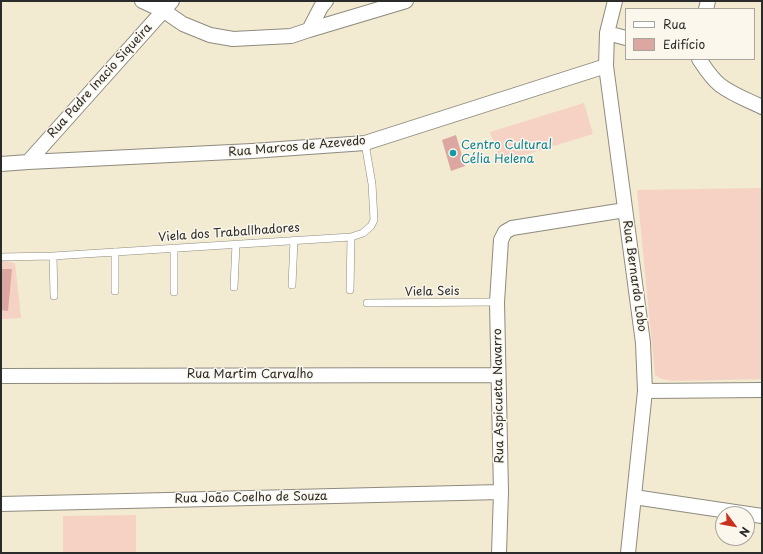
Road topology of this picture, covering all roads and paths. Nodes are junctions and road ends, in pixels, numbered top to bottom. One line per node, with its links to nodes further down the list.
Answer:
1 (142, 1): 5 (street)
2 (326, 1): 6 (street)
3 (406, 1): 6 (street)
4 (615, 1): 7 (street, Rua Bernardo Lobo)
5 (168, 6): 6 (street); 13 (street, Rua Padre Inacio Siqueira)
6 (309, 30)
7 (607, 33): 8 (street); 10 (street, Rua Bernardo Lobo)
8 (625, 38)
9 (699, 60): 11 (street)
10 (606, 66): 12 (street, Rua Marcos de Azevedo); 15 (street, Rua Bernardo Lobo)
11 (762, 107)
12 (365, 143): 13 (street, Rua Marcos de Azevedo); 16 (lane, Viela dos Traballhadores)
13 (28, 162): 14 (street, Rua Marcos de Azevedo)
14 (1, 164)
15 (625, 210): 29 (street, Rua Aspicueta Navarro); 35 (street, Rua Bernardo Lobo)
16 (351, 237): 17 (lane, Viela dos Traballhadores); 25 (lane)
17 (294, 240): 18 (lane, Viela dos Traballhadores); 23 (lane)
18 (236, 244): 19 (lane, Viela dos Traballhadores); 24 (lane)
19 (174, 248): 20 (lane, Viela dos Traballhadores); 27 (lane)
20 (114, 252): 21 (lane, Viela dos Traballhadores); 26 (lane)
21 (53, 256): 22 (lane, Viela dos Traballhadores); 28 (lane)
22 (1, 257)
23 (292, 285)
24 (234, 287)
25 (350, 290)
26 (115, 291)
27 (174, 292)
28 (54, 296)
29 (497, 302): 30 (lane, Viela Seis); 33 (street, Rua Aspicueta Navarro)
30 (367, 304)
31 (1, 368): 32 (street)
32 (7, 375): 33 (street, Rua Martim Carvalho)
33 (498, 375): 36 (street, Rua Aspicueta Navarro)
34 (762, 390): 35 (street)
35 (645, 391): 37 (street, Rua Bernardo Lobo)
36 (501, 492): 38 (street, Rua João Coelho de Souza); 40 (street, Rua Aspicueta Navarro)
37 (634, 497): 39 (street); 41 (street, Rua Bernardo Lobo)
38 (1, 504)
39 (762, 516)
40 (499, 553)
41 (628, 553)

